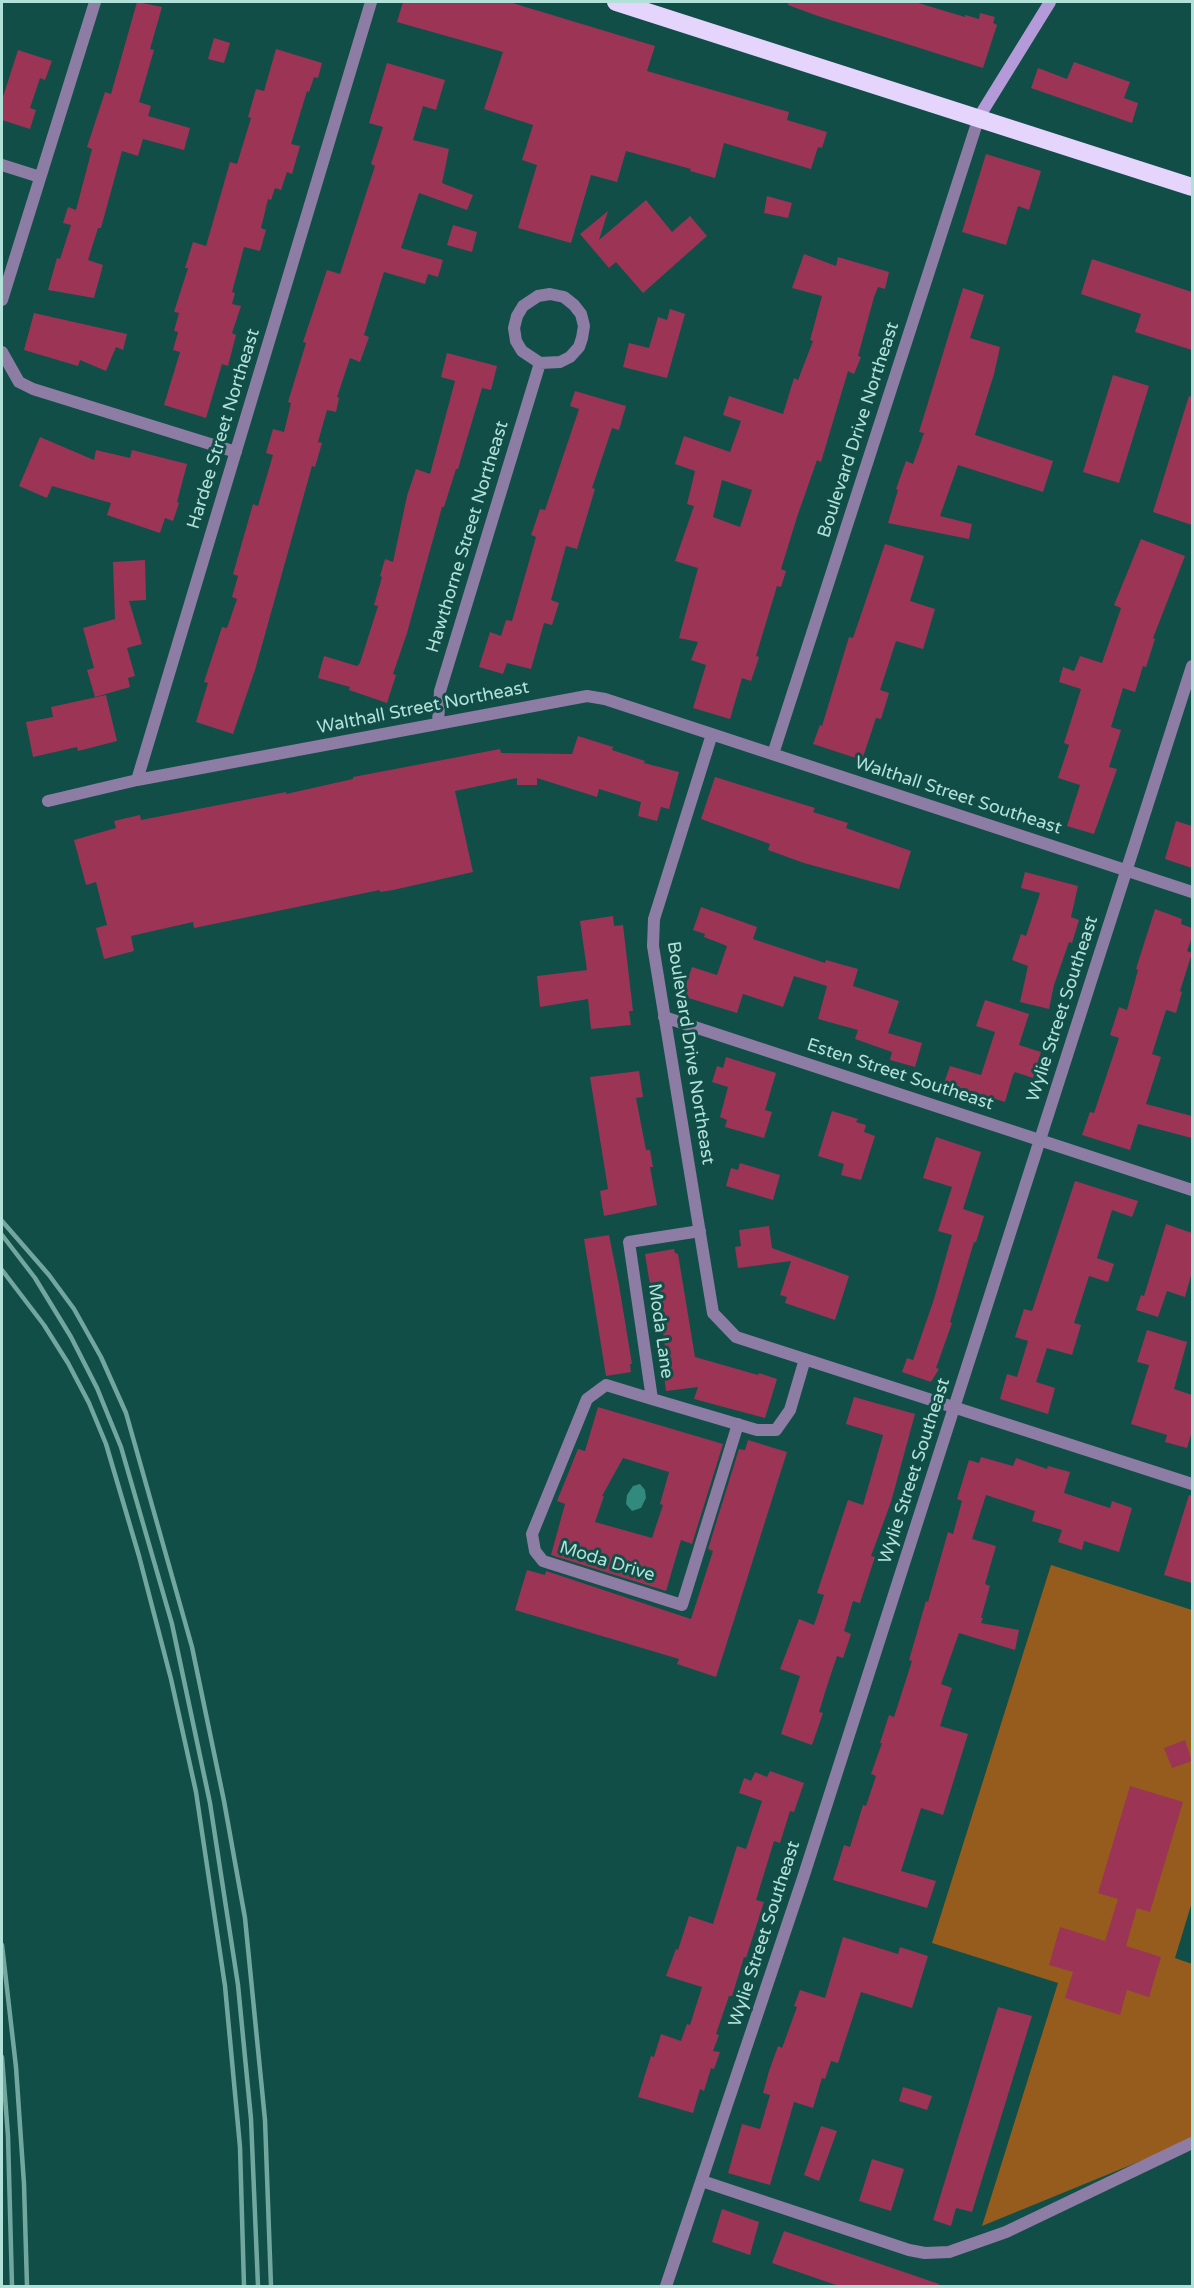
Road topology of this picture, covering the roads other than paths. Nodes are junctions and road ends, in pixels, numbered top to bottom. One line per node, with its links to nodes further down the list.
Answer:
1 (95, 2): 7 (street)
2 (371, 2): 12 (street, Hardee Street Northeast)
3 (616, 2): 5 (highway)
4 (1050, 2): 5 (street)
5 (978, 117): 8 (highway); 16 (street, Boulevard Drive Northeast)
6 (2, 165): 7 (street)
7 (40, 177): 9 (street)
8 (1192, 187)
9 (2, 300)
10 (2, 352): 12 (street)
11 (540, 363): 11 (street); 14 (street, Hawthorne Street Northeast)
12 (236, 452): 17 (street, Hardee Street Northeast)
13 (1192, 666): 19 (street, Wylie Street Southeast)
14 (438, 723): 15 (street, Walthall Street Northeast); 17 (street, Walthall Street Northeast)
15 (712, 734): 16 (street, Walthall Street Southeast); 21 (street, Boulevard Drive Northeast)
16 (773, 754): 19 (street, Walthall Street Southeast)
17 (137, 780): 18 (street)
18 (48, 801)
19 (1127, 870): 20 (street, Walthall Street Southeast); 22 (street, Wylie Street Southeast)
20 (1192, 892)
21 (664, 1017): 22 (street, Esten Street Southeast); 24 (street, Boulevard Drive Northeast)
22 (1040, 1140): 23 (street, Esten Street Southeast); 27 (street, Wylie Street Southeast)
23 (1192, 1190)
24 (700, 1231): 25 (street, Boulevard Drive Northeast); 26 (street, Moda Lane)
25 (805, 1359): 27 (street); 28 (street, Moda Lane)
26 (652, 1399): 28 (street, Moda Lane); 28 (street, Moda Drive)
27 (955, 1407): 29 (street); 31 (street, Wylie Street Southeast)
28 (738, 1424)
29 (1192, 1484)
30 (1192, 2143): 31 (street)
31 (702, 2181): 32 (street, Wylie Street Southeast)
32 (666, 2286)

